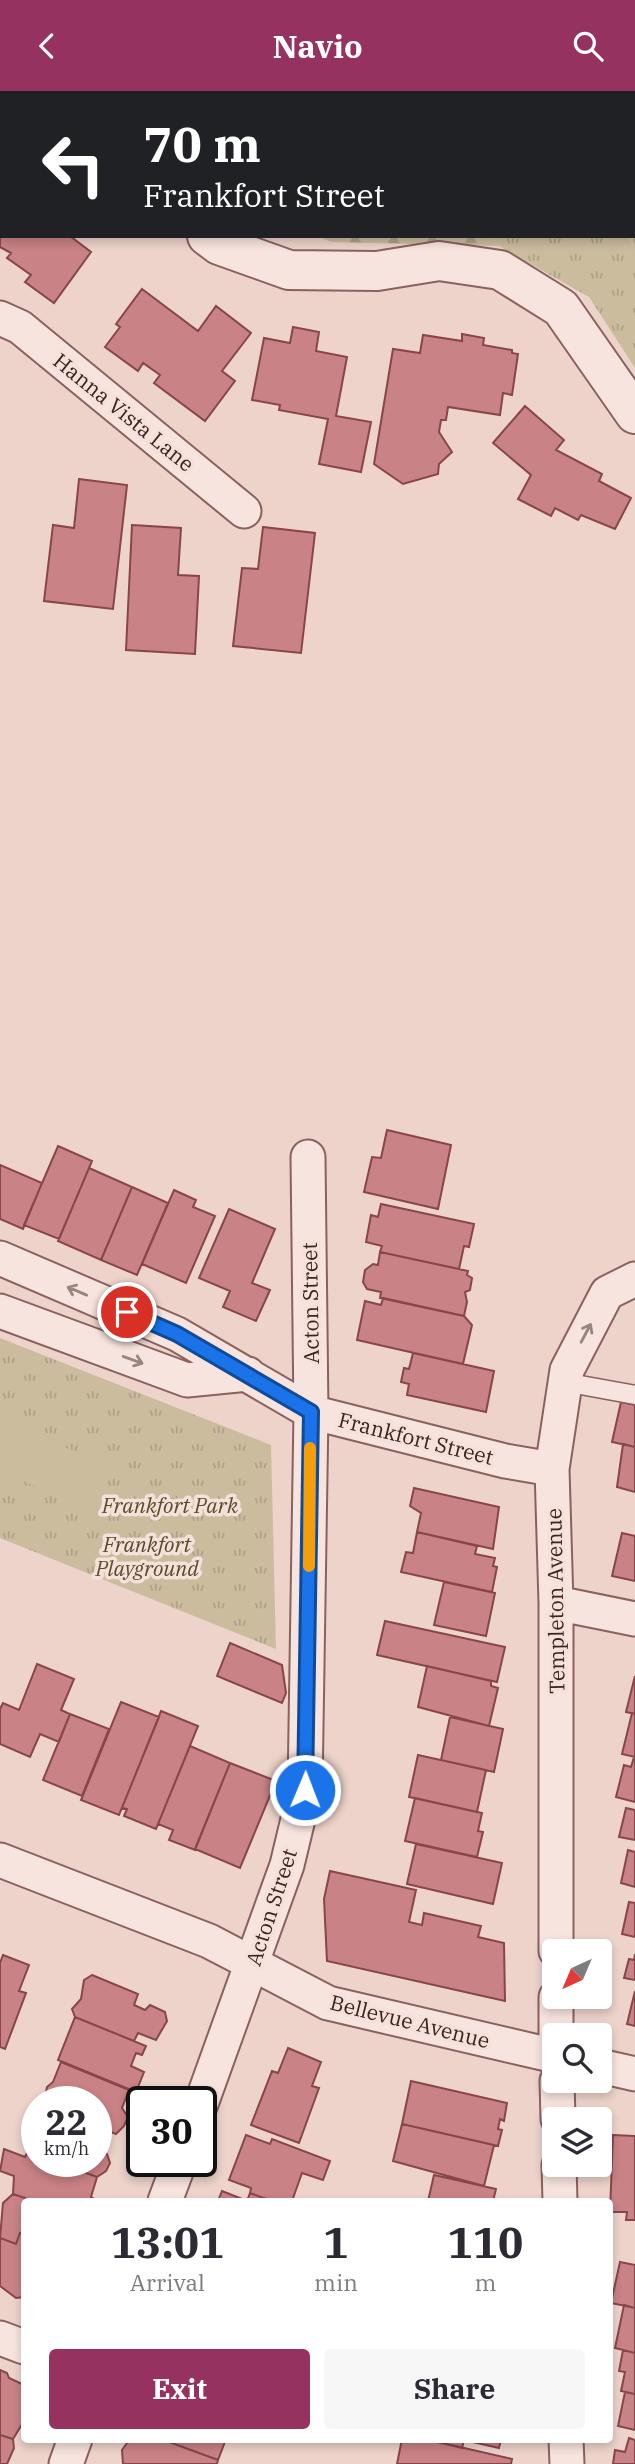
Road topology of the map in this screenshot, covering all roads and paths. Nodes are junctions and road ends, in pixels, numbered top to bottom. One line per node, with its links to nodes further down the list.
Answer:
1 (210, 238): 3 (street)
2 (0, 318): 4 (street, Hanna Vista Lane)
3 (635, 414)
4 (244, 511)
5 (308, 1157): 12 (street, Acton Street)
6 (0, 1258): 9 (street, Frankfort Street, one-way to 6)
7 (635, 1279): 10 (street, Templeton Avenue, one-way to 7)
8 (0, 1311): 9 (street, one-way to 9)
9 (248, 1374): 12 (street, Frankfort Street)
10 (564, 1382): 11 (lane); 13 (street, Templeton Avenue)
11 (635, 1395)
12 (311, 1412): 13 (street, Frankfort Street); 18 (street, Acton Street)
13 (552, 1469): 14 (street, Templeton Avenue)
14 (556, 1603): 15 (street); 17 (street, Templeton Avenue)
15 (635, 1619)
16 (0, 1860): 18 (street, Bellevue Avenue)
17 (556, 1939)
18 (253, 1965): 19 (street, Bellevue Avenue); 22 (street, Acton Street)
19 (542, 2053)
20 (612, 2069): 21 (street)
21 (635, 2074)
22 (208, 2086)
23 (174, 2177): 25 (street)
24 (559, 2177): 26 (street)
25 (165, 2198)
26 (560, 2198)
27 (0, 2338): 28 (street)
28 (21, 2346)
29 (74, 2443): 31 (street)
30 (566, 2443): 32 (street)
31 (66, 2464)
32 (567, 2464)

